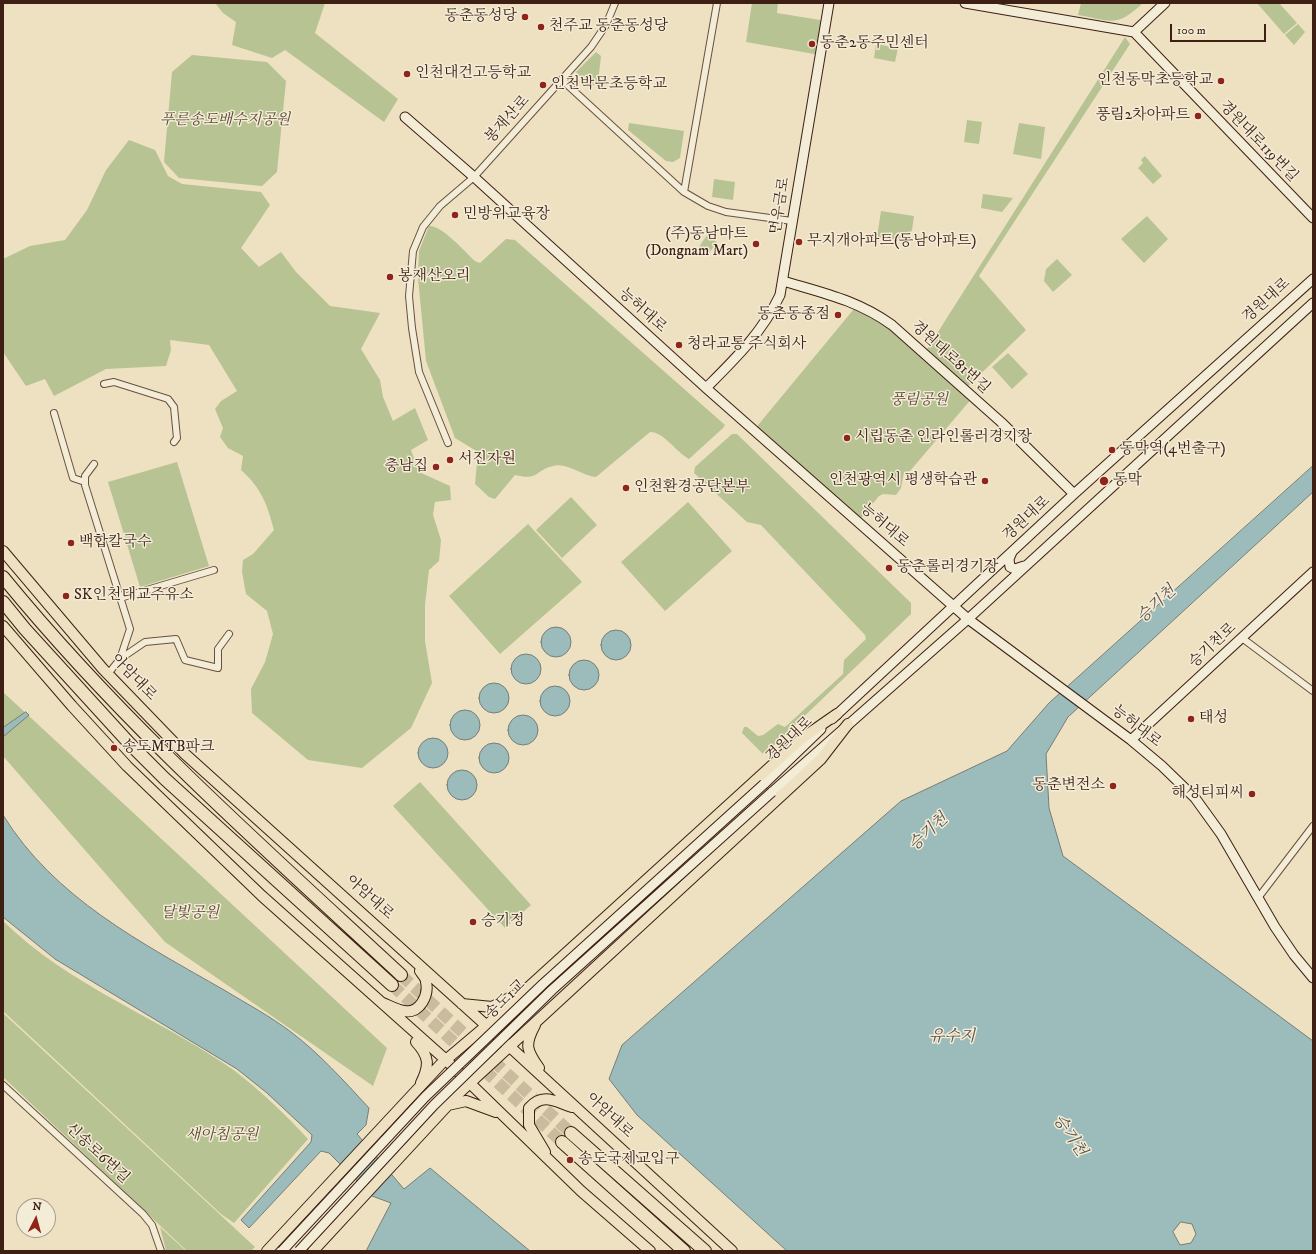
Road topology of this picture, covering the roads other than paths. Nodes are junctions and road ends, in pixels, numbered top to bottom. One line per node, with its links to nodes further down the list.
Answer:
1 (614, 3): 7 (street, 봉재산로)
2 (717, 3): 10 (street)
3 (829, 3): 12 (main road, 먼우금로)
4 (965, 3): 6 (main road)
5 (1165, 3): 6 (main road)
6 (1134, 32): 11 (main road, 경원대로119번길)
7 (562, 80): 9 (street, 봉재산로); 10 (street)
8 (405, 117): 9 (main road, 능허대로)
9 (474, 177): 17 (main road, 능허대로); 20 (street, 봉재산로)
10 (684, 192): 12 (street)
11 (1313, 218)
12 (792, 221): 14 (main road, 먼우금로)
13 (1313, 278): 23 (main road, 경원대로)
14 (783, 281): 17 (main road, 먼우금로); 23 (main road, 경원대로81번길)
15 (1313, 303): 26 (main road, 경원대로)
16 (104, 384): 19 (street)
17 (706, 388): 32 (main road, 능허대로)
18 (54, 413): 22 (street)
19 (174, 442)
20 (448, 443)
21 (94, 464): 22 (street)
22 (85, 482): 30 (street)
23 (1074, 494): 25 (main road, 경원대로)
24 (3, 551): 38 (main road, 아암대로)
25 (1013, 551): 26 (main road); 32 (main road, 경원대로)
26 (1026, 565): 33 (main road, 경원대로)
27 (214, 570): 30 (street)
28 (1313, 572): 36 (main road, 승기천로)
29 (3, 577): 48 (highway, 아암대로)
30 (120, 598): 37 (street)
31 (3, 602): 50 (highway)
32 (953, 606): 33 (main road, 능허대로); 40 (main road, 경원대로)
33 (968, 619): 41 (main road, 경원대로); 42 (main road, 능허대로)
34 (3, 626): 52 (main road)
35 (229, 634): 37 (street)
36 (1242, 638): 39 (street); 42 (main road, 승기천로)
37 (120, 658): 38 (street)
38 (108, 674): 47 (main road, 아암대로)
39 (1313, 691)
40 (837, 714): 43 (main road, 경원대로); 51 (main road)
41 (848, 724): 44 (main road, 경원대로); 55 (main road)
42 (1131, 740): 46 (main road, 능허대로)
43 (764, 784): 71 (main road, 송도1교, bridge)
44 (772, 792): 72 (main road, 송도1교, bridge)
45 (1313, 826): 46 (street)
46 (1258, 898): 49 (main road, 능허대로)
47 (415, 961): 52 (main road); 53 (main road, 아암대로)
48 (401, 975)
49 (1313, 978)
50 (392, 985)
51 (523, 992): 53 (main road); 56 (main road)
52 (378, 1001): 54 (main road)
53 (462, 1004): 56 (main road, 아암대로)
54 (394, 1016): 58 (main road); 62 (main road)
55 (537, 1021): 57 (main road); 59 (main road)
56 (486, 1026): 57 (main road, 아암대로); 58 (main road)
57 (509, 1046): 59 (main road, 아암대로); 60 (main road)
58 (446, 1060): 60 (main road); 62 (main road)
59 (549, 1083): 64 (main road, 아암대로)
60 (468, 1084): 63 (main road); 65 (main road)
61 (3, 1085): 69 (street, 신송로6번길)
62 (412, 1096): 70 (main road)
63 (448, 1105): 65 (main road); 73 (main road)
64 (576, 1108): 68 (main road); 77 (main road, 아암대로)
65 (504, 1116): 68 (main road)
66 (571, 1132): 76 (highway)
67 (562, 1142): 75 (highway)
68 (547, 1158): 74 (main road)
69 (161, 1251)
70 (267, 1251)
71 (282, 1251)
72 (299, 1251)
73 (313, 1251)
74 (650, 1251)
75 (684, 1251)
76 (705, 1251)
77 (732, 1251)

